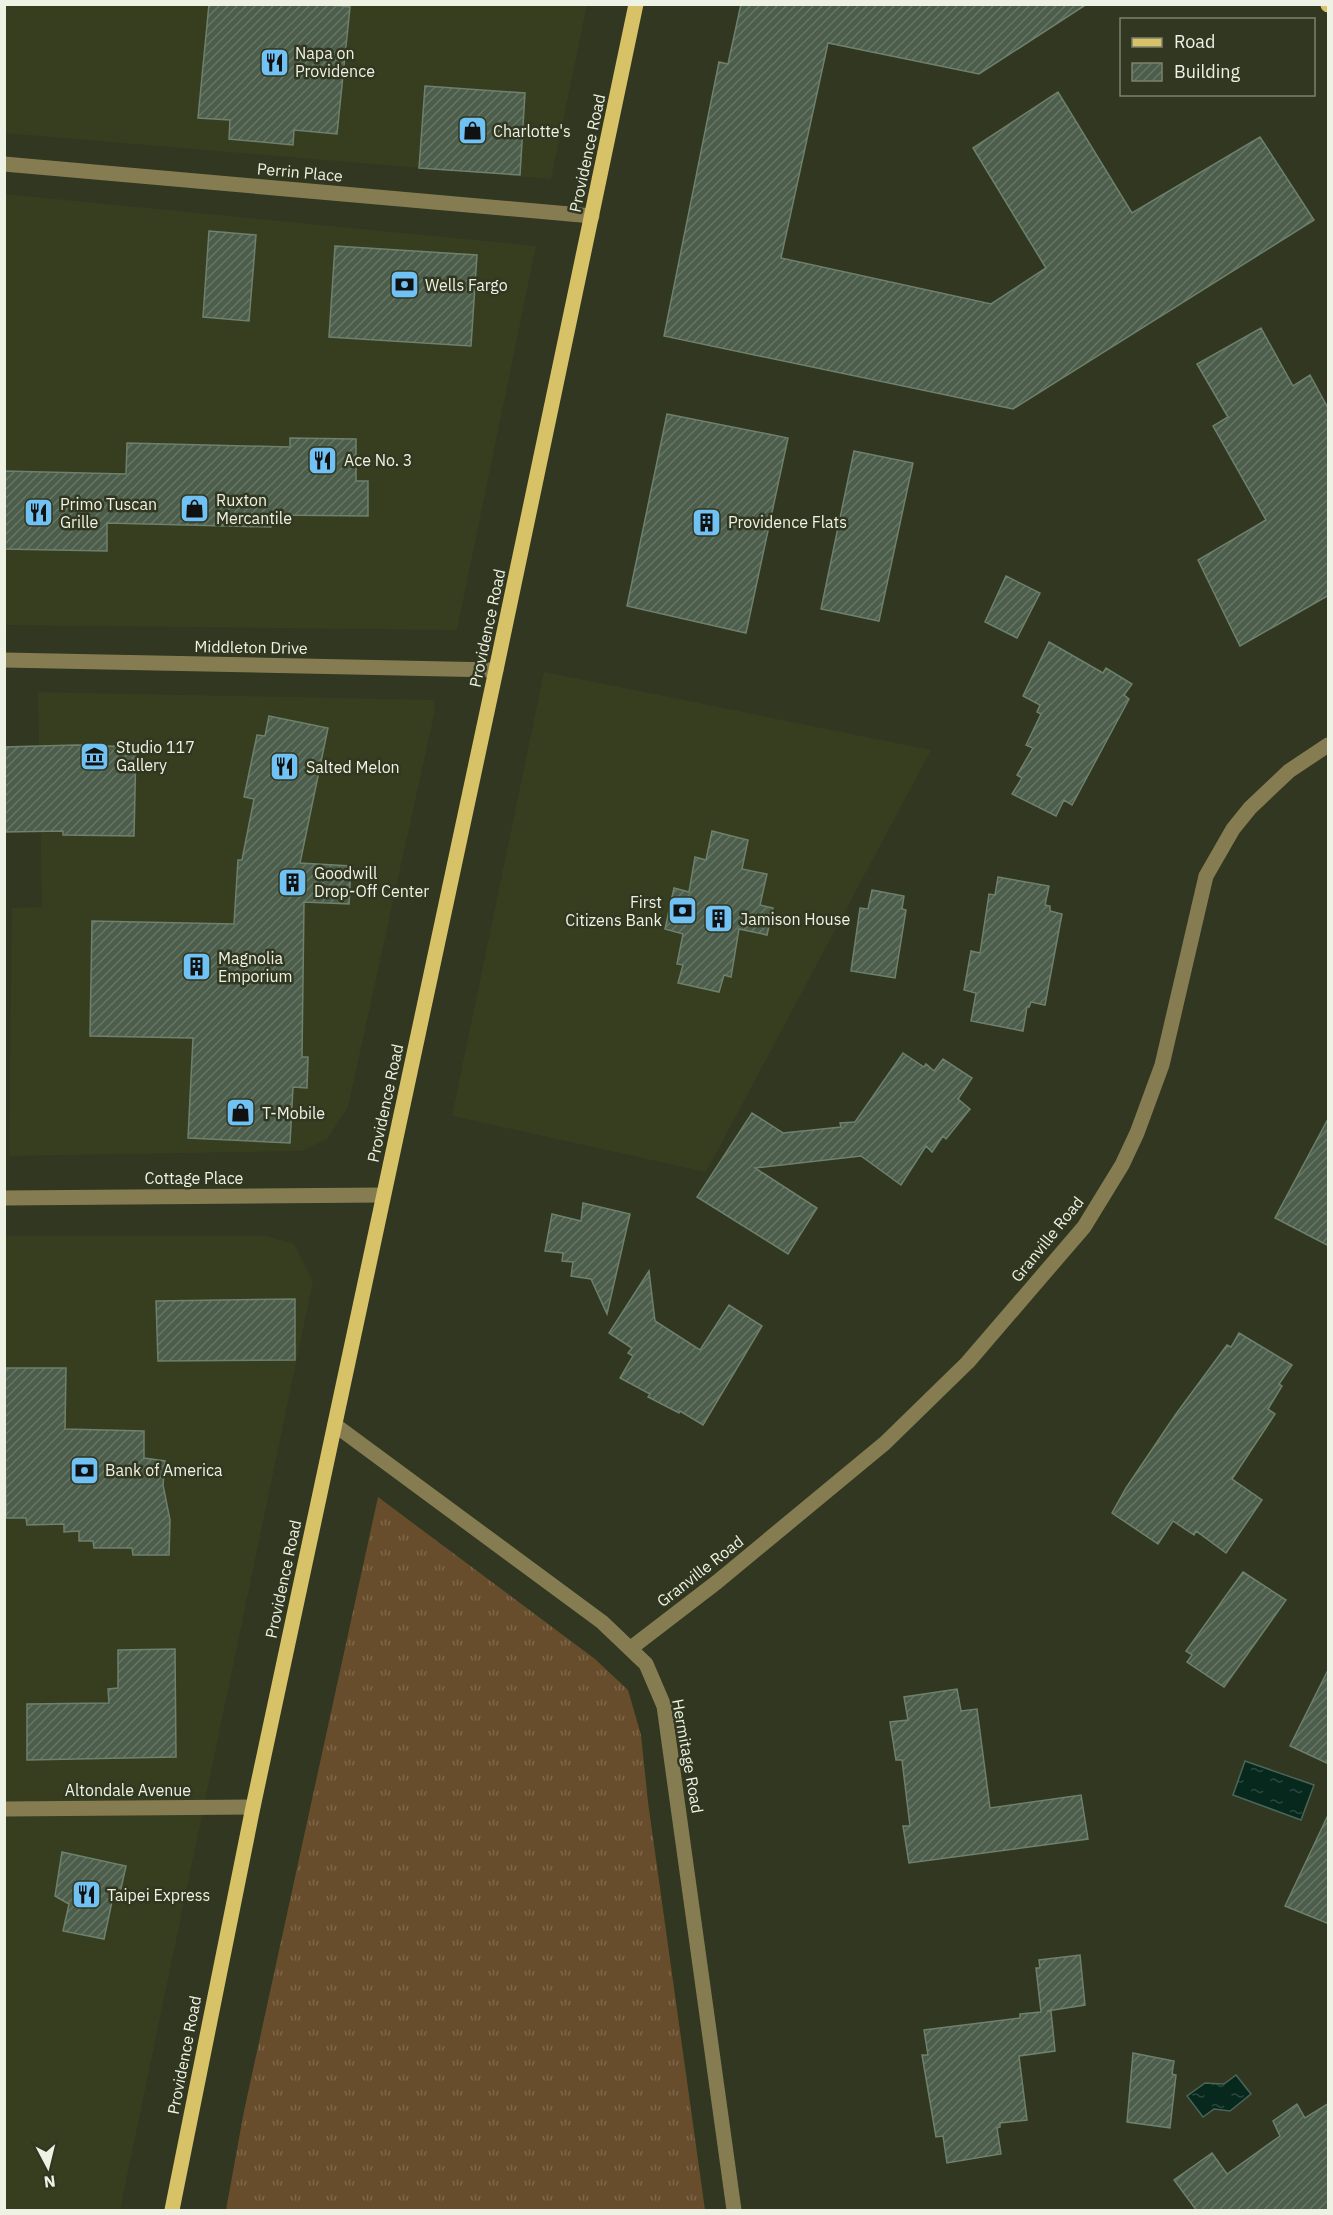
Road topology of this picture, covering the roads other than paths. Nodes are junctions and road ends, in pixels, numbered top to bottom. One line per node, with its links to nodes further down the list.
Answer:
1 (636, 4): 3 (main road, Providence Road)
2 (4, 164): 3 (street, Perrin Place)
3 (592, 216): 5 (main road, Providence Road)
4 (4, 660): 5 (street, Middleton Drive)
5 (496, 670): 7 (main road, Providence Road)
6 (1329, 745): 10 (street, Granville Road)
7 (383, 1195): 8 (street, Cottage Place); 9 (main road, Providence Road)
8 (4, 1198)
9 (335, 1425): 10 (street, Hermitage Road); 11 (main road, Providence Road)
10 (631, 1648): 14 (street, Hermitage Road)
11 (253, 1807): 12 (street, Altondale Avenue); 13 (main road, Providence Road)
12 (4, 1809)
13 (172, 2211)
14 (734, 2211)

